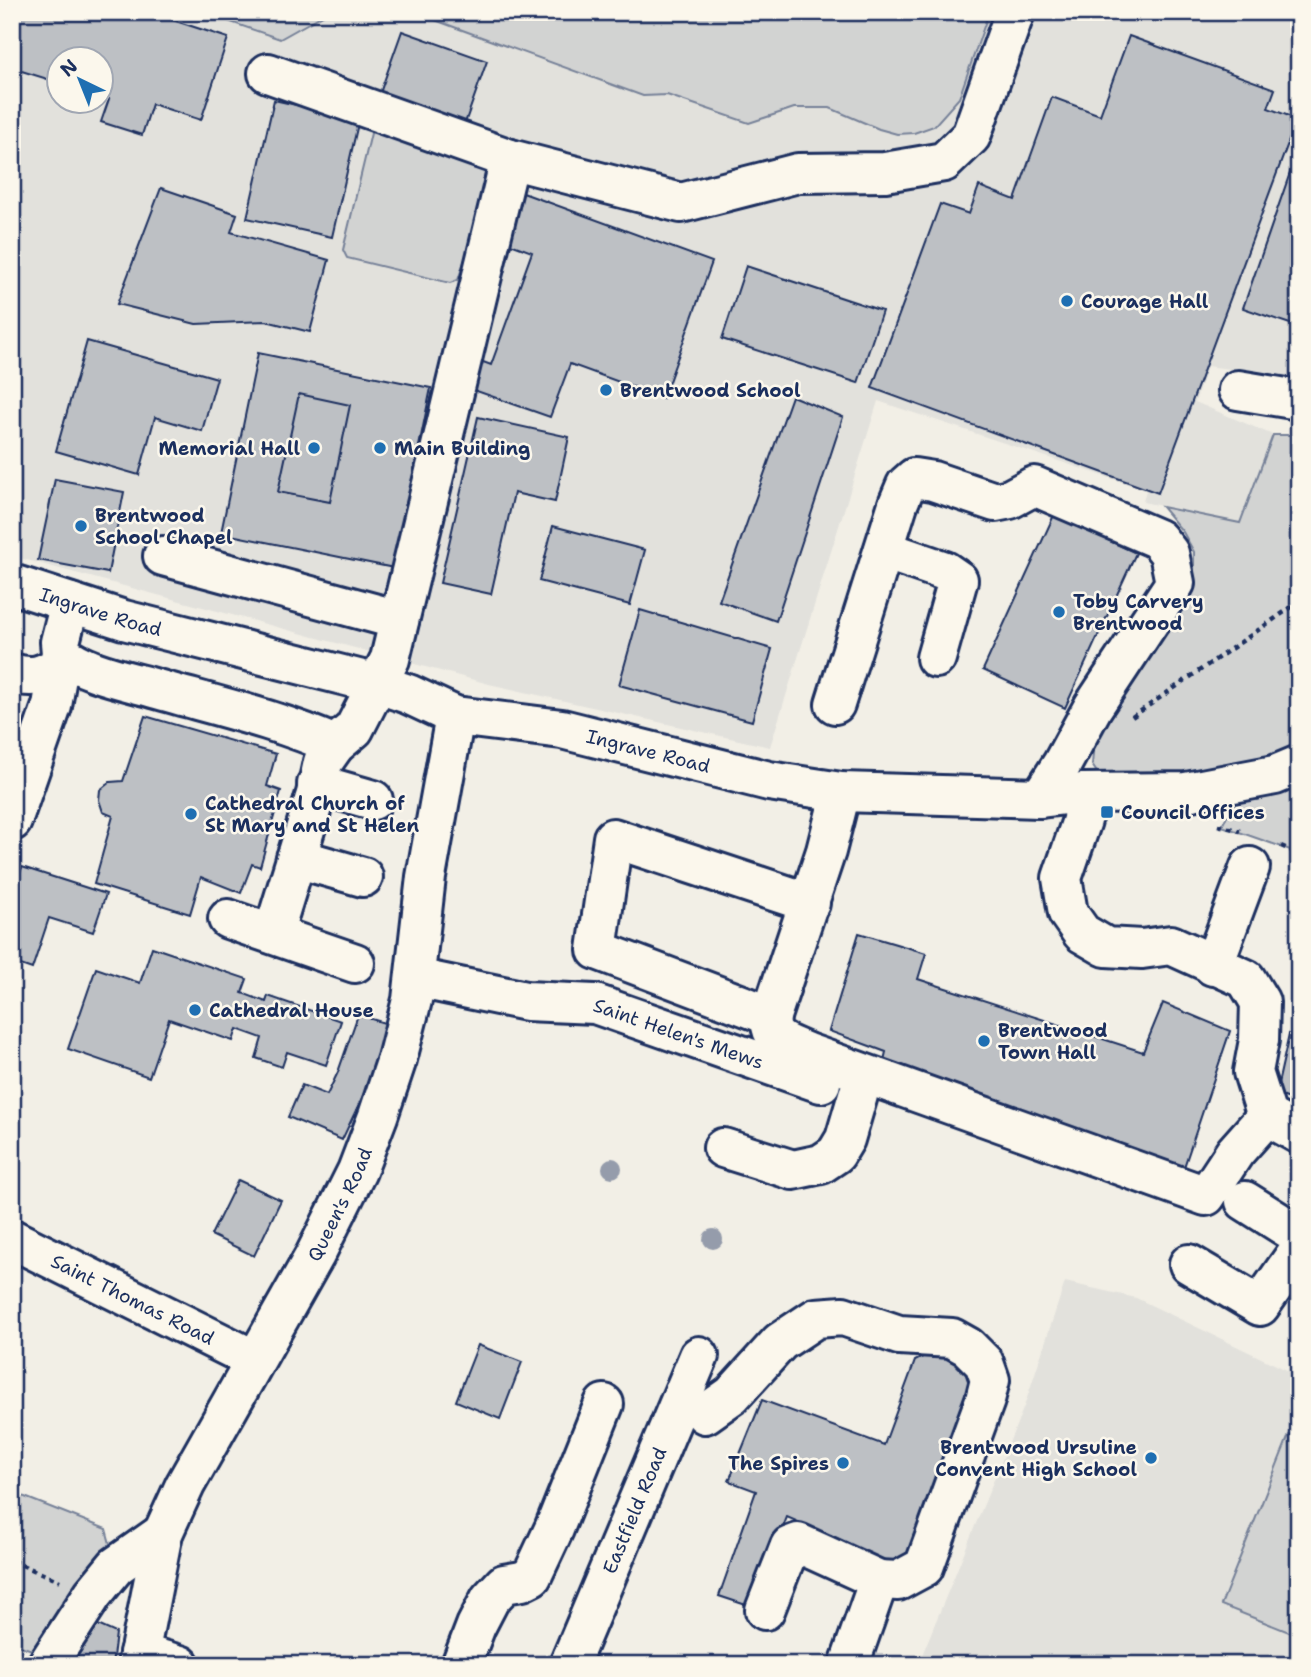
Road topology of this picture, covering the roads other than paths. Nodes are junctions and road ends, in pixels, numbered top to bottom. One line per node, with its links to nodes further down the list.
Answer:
1 (1015, 12): 3 (street)
2 (268, 73): 3 (street)
3 (510, 159): 10 (street)
4 (1238, 390): 5 (street)
5 (1299, 400)
6 (884, 550): 11 (street); 15 (street); 22 (street)
7 (163, 556): 10 (street)
8 (12, 584): 9 (street, Ingrave Road)
9 (70, 603): 12 (street); 14 (street, Ingrave Road)
10 (399, 620): 14 (street)
11 (936, 658)
12 (60, 659): 13 (street); 17 (street); 24 (street)
13 (12, 673)
14 (378, 684): 16 (street, Ingrave Road); 17 (street)
15 (835, 704)
16 (455, 716): 20 (street, Ingrave Road); 33 (street, Queen's Road)
17 (335, 745): 19 (street)
18 (1291, 774): 21 (street, Ingrave Road)
19 (317, 784): 23 (street); 25 (street)
20 (841, 792): 22 (street, Ingrave Road); 28 (street)
21 (1083, 793): 22 (street, Ingrave Road); 32 (street)
22 (1041, 798)
23 (373, 800)
24 (12, 821)
25 (296, 858): 27 (street); 30 (street)
26 (1251, 867): 32 (street)
27 (363, 877)
28 (810, 903): 34 (street); 34 (street)
29 (228, 919): 30 (street)
30 (273, 934): 31 (street)
31 (355, 963)
32 (1213, 966): 37 (street)
33 (415, 978): 35 (street, Saint Helen's Mews); 45 (street, Queen's Road)
34 (771, 1016): 37 (street)
35 (858, 1095): 36 (street, Saint Helen's Mews); 38 (street)
36 (932, 1119)
37 (1283, 1125)
38 (723, 1148)
39 (1245, 1201): 40 (street)
40 (1299, 1235)
41 (12, 1239): 45 (street, Saint Thomas Road)
42 (1299, 1250): 43 (street)
43 (1189, 1264)
44 (699, 1356): 47 (street, Eastfield Road)
45 (254, 1360): 48 (street, Queen's Road)
46 (604, 1404): 54 (street)
47 (703, 1415): 49 (street); 55 (street, Eastfield Road)
48 (163, 1532): 51 (street, Queen's Road); 52 (street)
49 (879, 1580): 50 (street); 56 (street)
50 (765, 1610)
51 (138, 1659): 53 (street)
52 (47, 1665)
53 (180, 1665)
54 (461, 1665)
55 (569, 1665)
56 (849, 1665)

